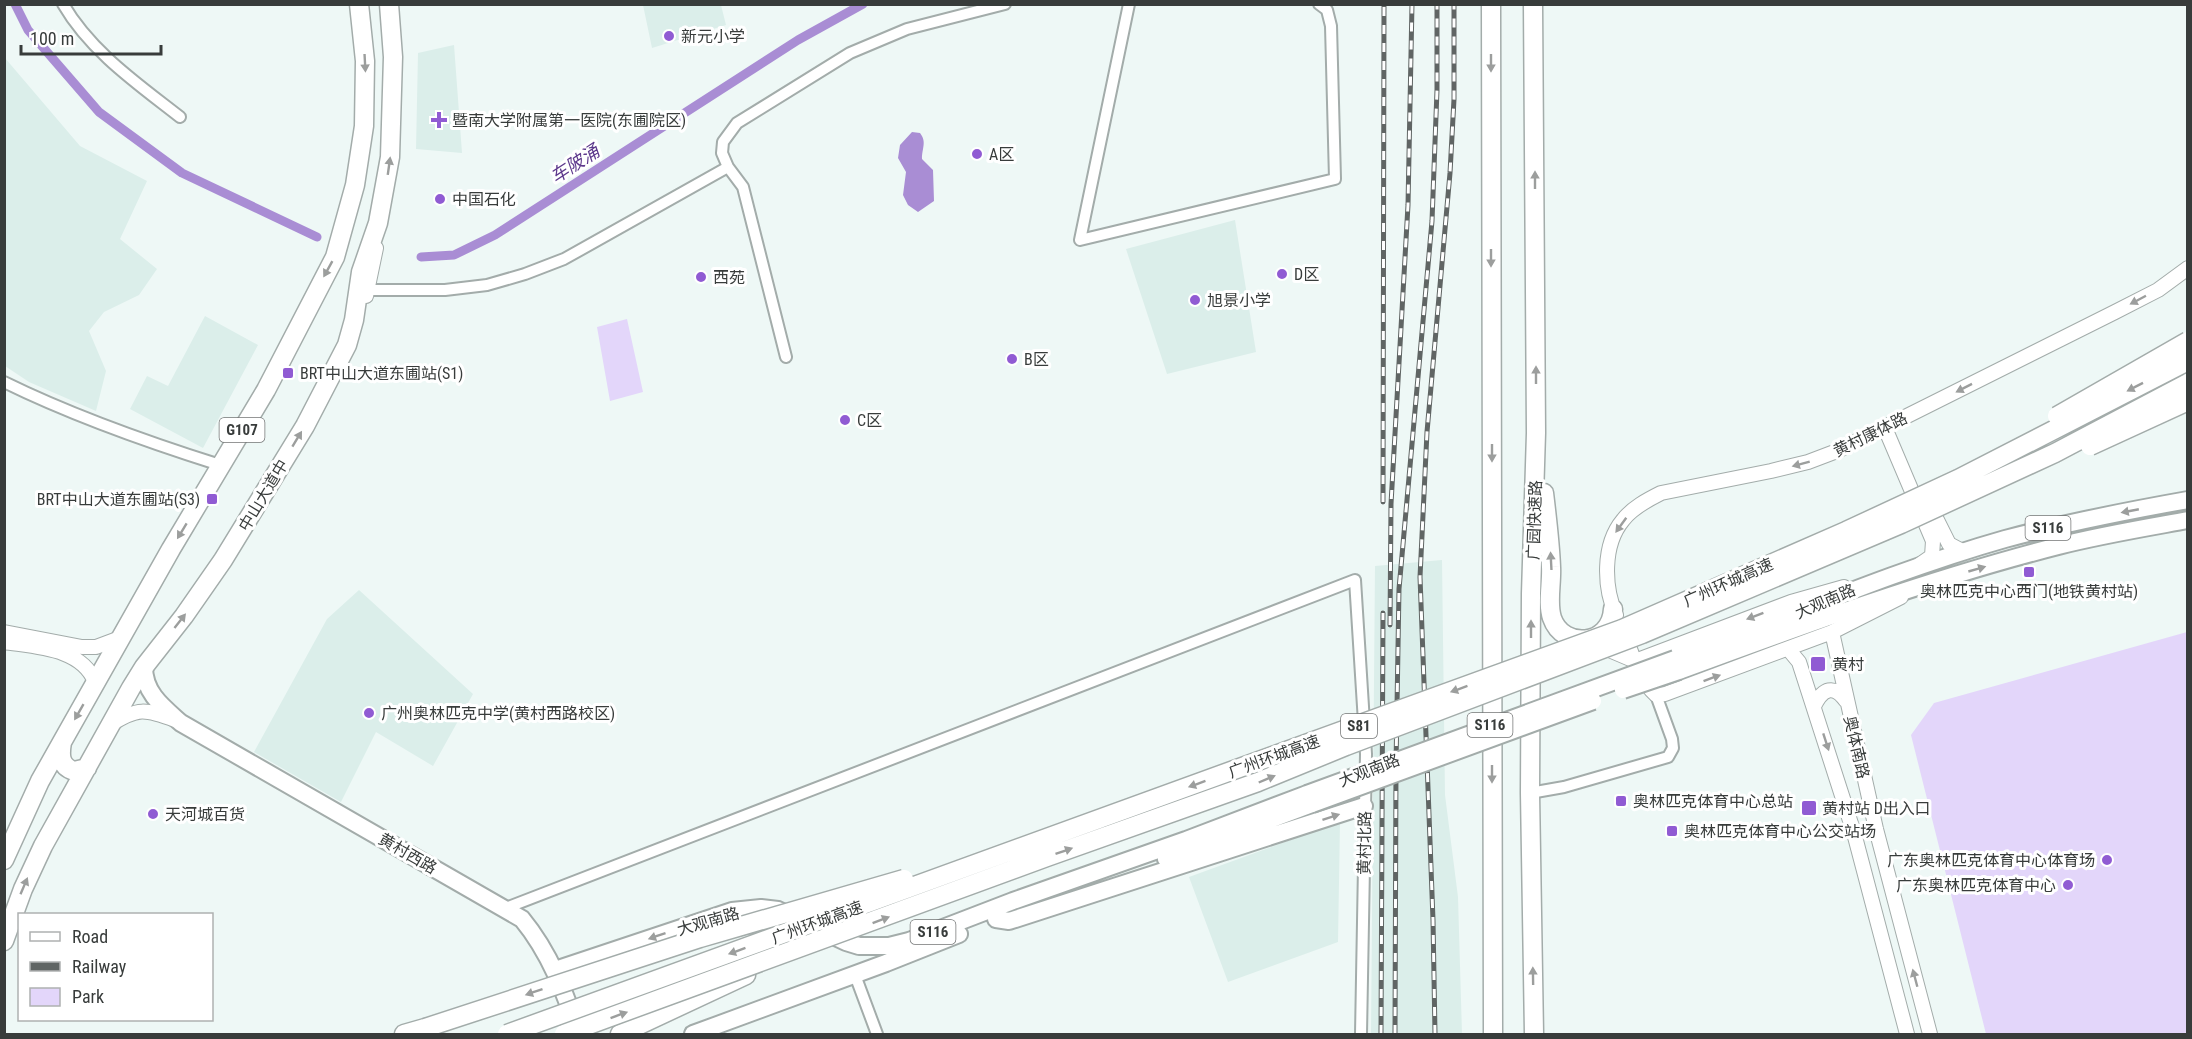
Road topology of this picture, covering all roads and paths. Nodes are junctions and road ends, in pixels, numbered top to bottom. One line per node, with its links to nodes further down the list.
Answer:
1 (63, 4): 9 (street)
2 (359, 4): 23 (highway, G107, one-way to 23)
3 (388, 4): 11 (highway, 中山大道中, one-way to 3)
4 (1005, 4): 10 (street)
5 (1129, 4): 6 (street)
6 (1319, 4)
7 (1491, 4): 71 (highway, one-way to 71)
8 (1533, 4): 22 (highway, 广园快速路, one-way to 8)
9 (180, 117)
10 (728, 167): 13 (street); 16 (street)
11 (378, 223): 13 (street); 15 (highway, 中山大道中)
12 (2187, 268): 21 (street, 黄村康体路, one-way to 21)
13 (367, 290): 15 (street)
14 (2187, 341): 34 (highway, bridge)
15 (347, 345): 39 (highway, 中山大道中, one-way to 15)
16 (786, 357)
17 (2187, 361): 34 (highway, 广州环城高速 / S81, one-way to 34, bridge)
18 (4, 382): 23 (street)
19 (2187, 383): 30 (highway, 广州环城高速 / S81, bridge)
20 (2187, 401): 30 (highway, bridge)
21 (1889, 426): 26 (street); 27 (street); 29 (street, 黄村康体路, one-way to 29)
22 (1536, 434): 34 (highway, one-way to 22); 48 (highway, 广园快速路, one-way to 22)
23 (220, 465): 33 (highway, G107, one-way to 33)
24 (2187, 500): 26 (main road, 大观南路 / S116, one-way to 26)
25 (2187, 520): 28 (main road, 大观南路 / S116, one-way to 25)
26 (1964, 552): 27 (main road, 大观南路 / S116)
27 (1911, 570): 37 (street, one-way to 37); 38 (main road, 大观南路 / S116)
28 (1921, 585): 32 (street); 38 (main road, 大观南路 / S116)
29 (1613, 609): 34 (highway); 37 (street, 黄村康体路)
30 (1674, 621): 59 (highway, 广州环城高速 / S81, one-way to 30, bridge)
31 (4, 632): 33 (street)
32 (1832, 633): 36 (street); 42 (street, 奥体南路)
33 (120, 638): 40 (highway, G107)
34 (1591, 639): 37 (street); 53 (highway, 广州环城高速 / S81, one-way to 53, bridge)
35 (4, 642): 40 (street)
36 (1789, 650): 41 (street, one-way to 36); 43 (street, 奥体南路)
37 (1635, 661): 41 (street, 黄村康体路)
38 (1677, 665): 49 (main road, 大观南路 / S116, bridge)
39 (144, 667): 44 (main road, 黄村西路); 45 (highway, 中山大道中)
40 (95, 682): 46 (highway, G107, one-way to 46)
41 (1656, 695): 48 (street)
42 (1846, 701): 43 (street); 74 (street, 奥体南路, one-way to 42)
43 (1814, 706): 73 (street, 奥体南路, one-way to 73)
44 (181, 723): 45 (street); 55 (main road, 黄村西路)
45 (110, 725): 47 (highway, 中山大道中)
46 (62, 742): 47 (highway); 50 (highway, G107)
47 (87, 768): 52 (highway, 中山大道中)
48 (1530, 792): 72 (highway, 广园快速路, one-way to 48)
49 (1310, 799): 56 (main road, 大观南路 / S116); 58 (main road, 大观南路 / S116)
50 (30, 803): 52 (highway); 54 (highway, G107)
51 (1364, 806): 55 (street, 黄村北路); 56 (main road, one-way to 51); 70 (street, 黄村北路)
52 (53, 826): 57 (highway, 中山大道中, one-way to 52)
53 (993, 857): 63 (highway, one-way to 63, bridge); 64 (highway, 广州环城高速 / S81, one-way to 64, bridge)
54 (4, 860)
55 (506, 908): 60 (main road, 黄村西路)
56 (996, 919): 61 (main road, 大观南路 / S116)
57 (4, 941)
58 (852, 944): 60 (main road, 大观南路 / S116, one-way to 60); 62 (main road)
59 (806, 946): 65 (highway, 广州环城高速 / S81, one-way to 59, bridge); 67 (highway, bridge)
60 (555, 970): 66 (main road, 黄村西路)
61 (855, 975): 62 (main road, 大观南路 / S116); 69 (street)
62 (776, 1004): 68 (main road, 大观南路 / S116)
63 (404, 1035)
64 (507, 1035)
65 (564, 1035)
66 (579, 1035)
67 (620, 1035)
68 (693, 1035)
69 (877, 1035)
70 (1361, 1035)
71 (1493, 1035)
72 (1534, 1035)
73 (1907, 1035)
74 (1930, 1035)

